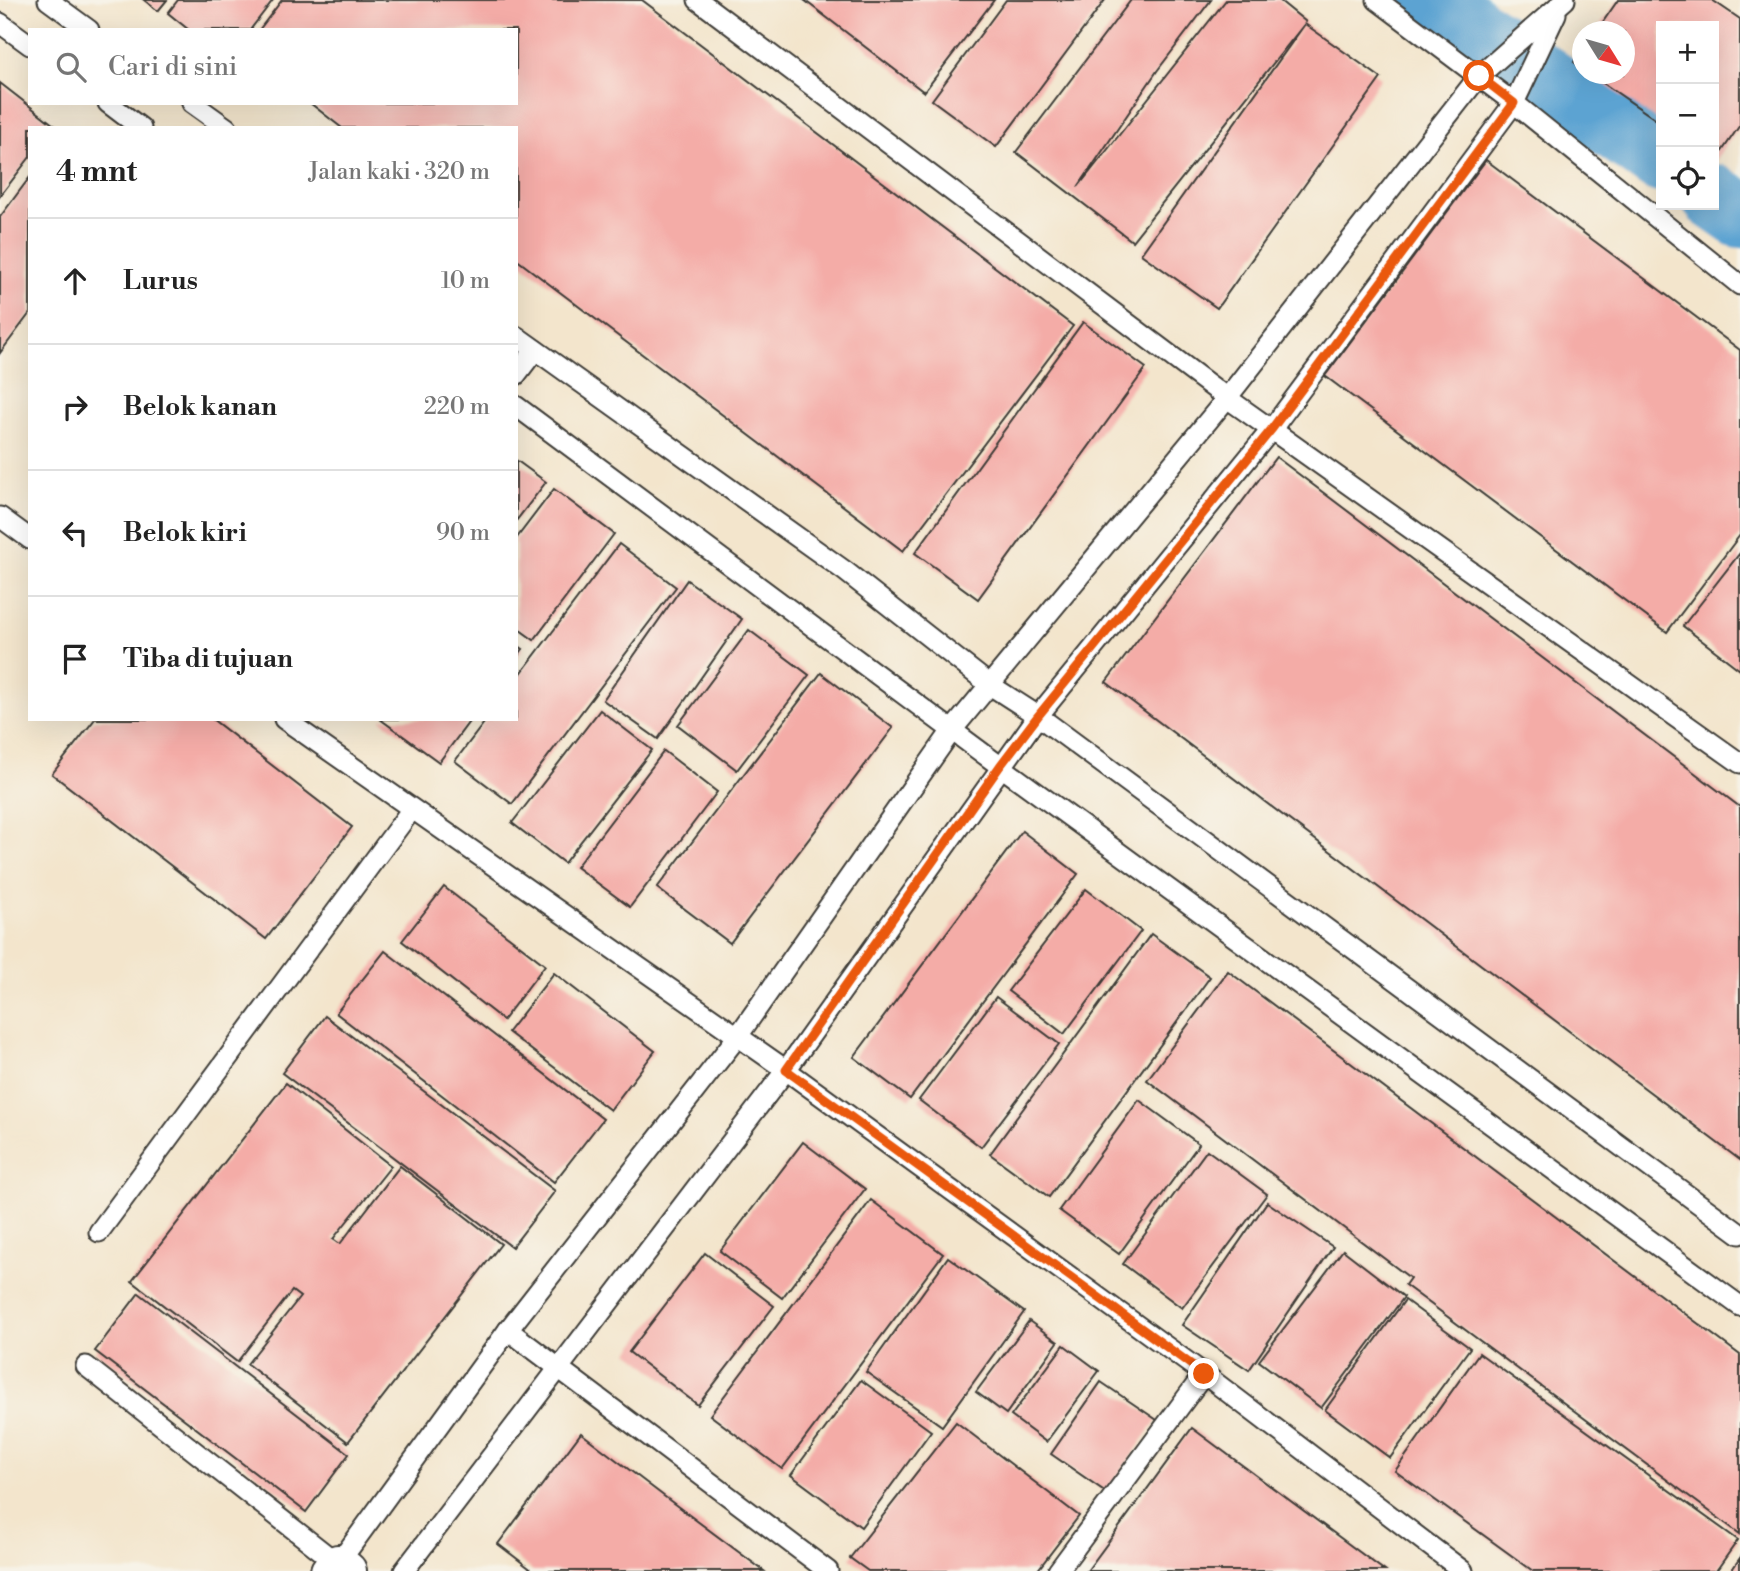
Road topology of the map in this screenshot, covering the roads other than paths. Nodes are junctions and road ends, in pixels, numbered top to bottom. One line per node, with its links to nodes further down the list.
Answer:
1 (48, 0): 6 (lane)
2 (698, 0): 18 (lane)
3 (1377, 0): 8 (lane)
4 (1562, 3): 8 (lane); 9 (lane)
5 (0, 23): 7 (lane)
6 (86, 28)
7 (28, 44)
8 (1479, 76): 9 (lane); 18 (lane)
9 (1514, 103): 14 (lane); 20 (lane)
10 (111, 105): 12 (lane)
11 (195, 105): 13 (lane)
12 (138, 126)
13 (224, 126)
14 (1740, 285)
15 (518, 337): 16 (lane)
16 (535, 350): 17 (lane); 23 (lane)
17 (518, 372)
18 (1227, 398): 20 (lane); 23 (lane)
19 (518, 407): 26 (lane)
20 (1271, 430): 24 (lane); 27 (lane)
21 (0, 517): 22 (lane)
22 (28, 538)
23 (990, 685): 24 (lane); 26 (lane)
24 (1038, 716): 28 (lane); 33 (lane)
25 (287, 721): 29 (lane)
26 (953, 729): 28 (lane); 30 (lane)
27 (1740, 763)
28 (1000, 766): 31 (lane); 34 (lane)
29 (412, 809): 30 (lane); 32 (lane)
30 (738, 1036): 31 (lane); 35 (lane)
31 (786, 1070): 37 (lane); 38 (lane)
32 (100, 1232)
33 (1740, 1234)
34 (1740, 1306)
35 (508, 1330): 37 (lane); 39 (lane)
36 (86, 1366): 39 (lane)
37 (559, 1369): 40 (lane); 41 (lane)
38 (1204, 1374): 42 (lane); 43 (lane)
39 (338, 1569)
40 (404, 1571)
41 (828, 1571)
42 (1058, 1571)
43 (1463, 1571)

